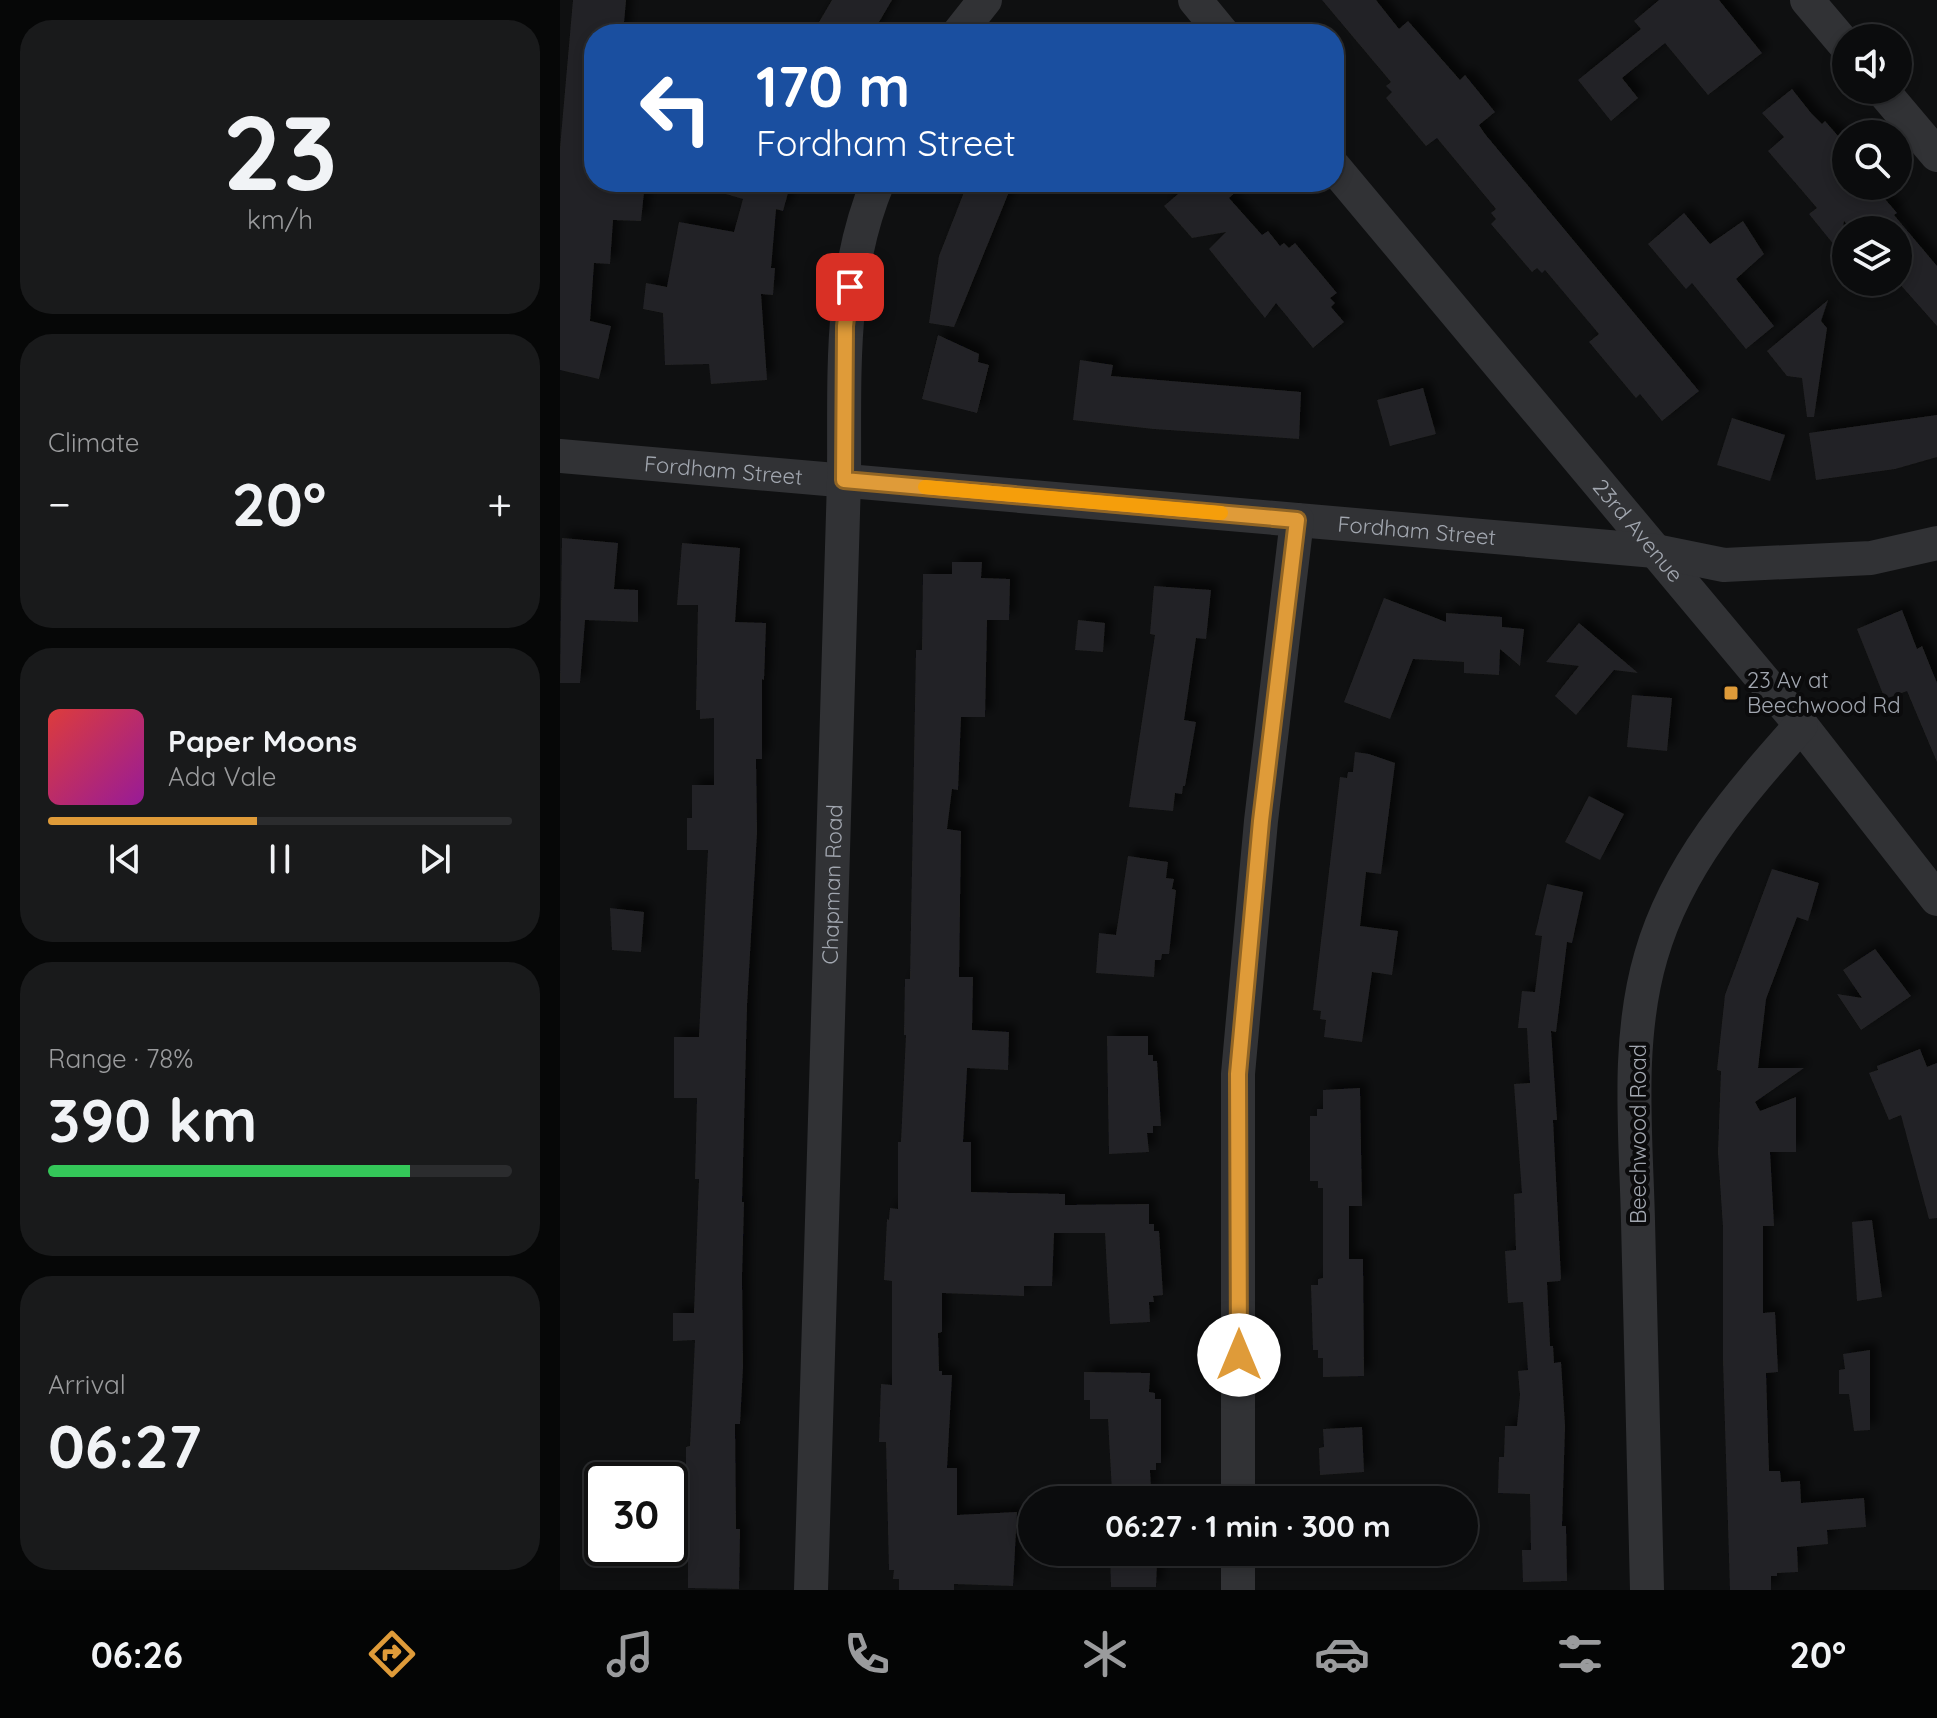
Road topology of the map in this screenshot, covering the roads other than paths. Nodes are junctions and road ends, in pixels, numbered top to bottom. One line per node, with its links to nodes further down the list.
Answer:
1 (985, 0): 4 (street)
2 (1195, 0): 5 (street)
3 (1807, 0): 6 (street)
4 (966, 24)
5 (1215, 24)
6 (1832, 29)
7 (1894, 104): 8 (street)
8 (1937, 155)
9 (1344, 179): 15 (street, 23rd Avenue)
10 (875, 192): 12 (street, Chapman Road)
11 (560, 456): 12 (street, Fordham Street)
12 (844, 480): 13 (street, Fordham Street); 20 (street, Chapman Road)
13 (1297, 520): 15 (street, Fordham Street); 18 (street)
14 (1937, 543): 15 (street, Fordham Street)
15 (1655, 551): 16 (street, 23rd Avenue)
16 (1801, 725): 17 (street, 23rd Avenue); 22 (street, Beechwood Road)
17 (1937, 899)
18 (1238, 1486)
19 (1238, 1566): 21 (street)
20 (811, 1590)
21 (1238, 1590)
22 (1647, 1590)

